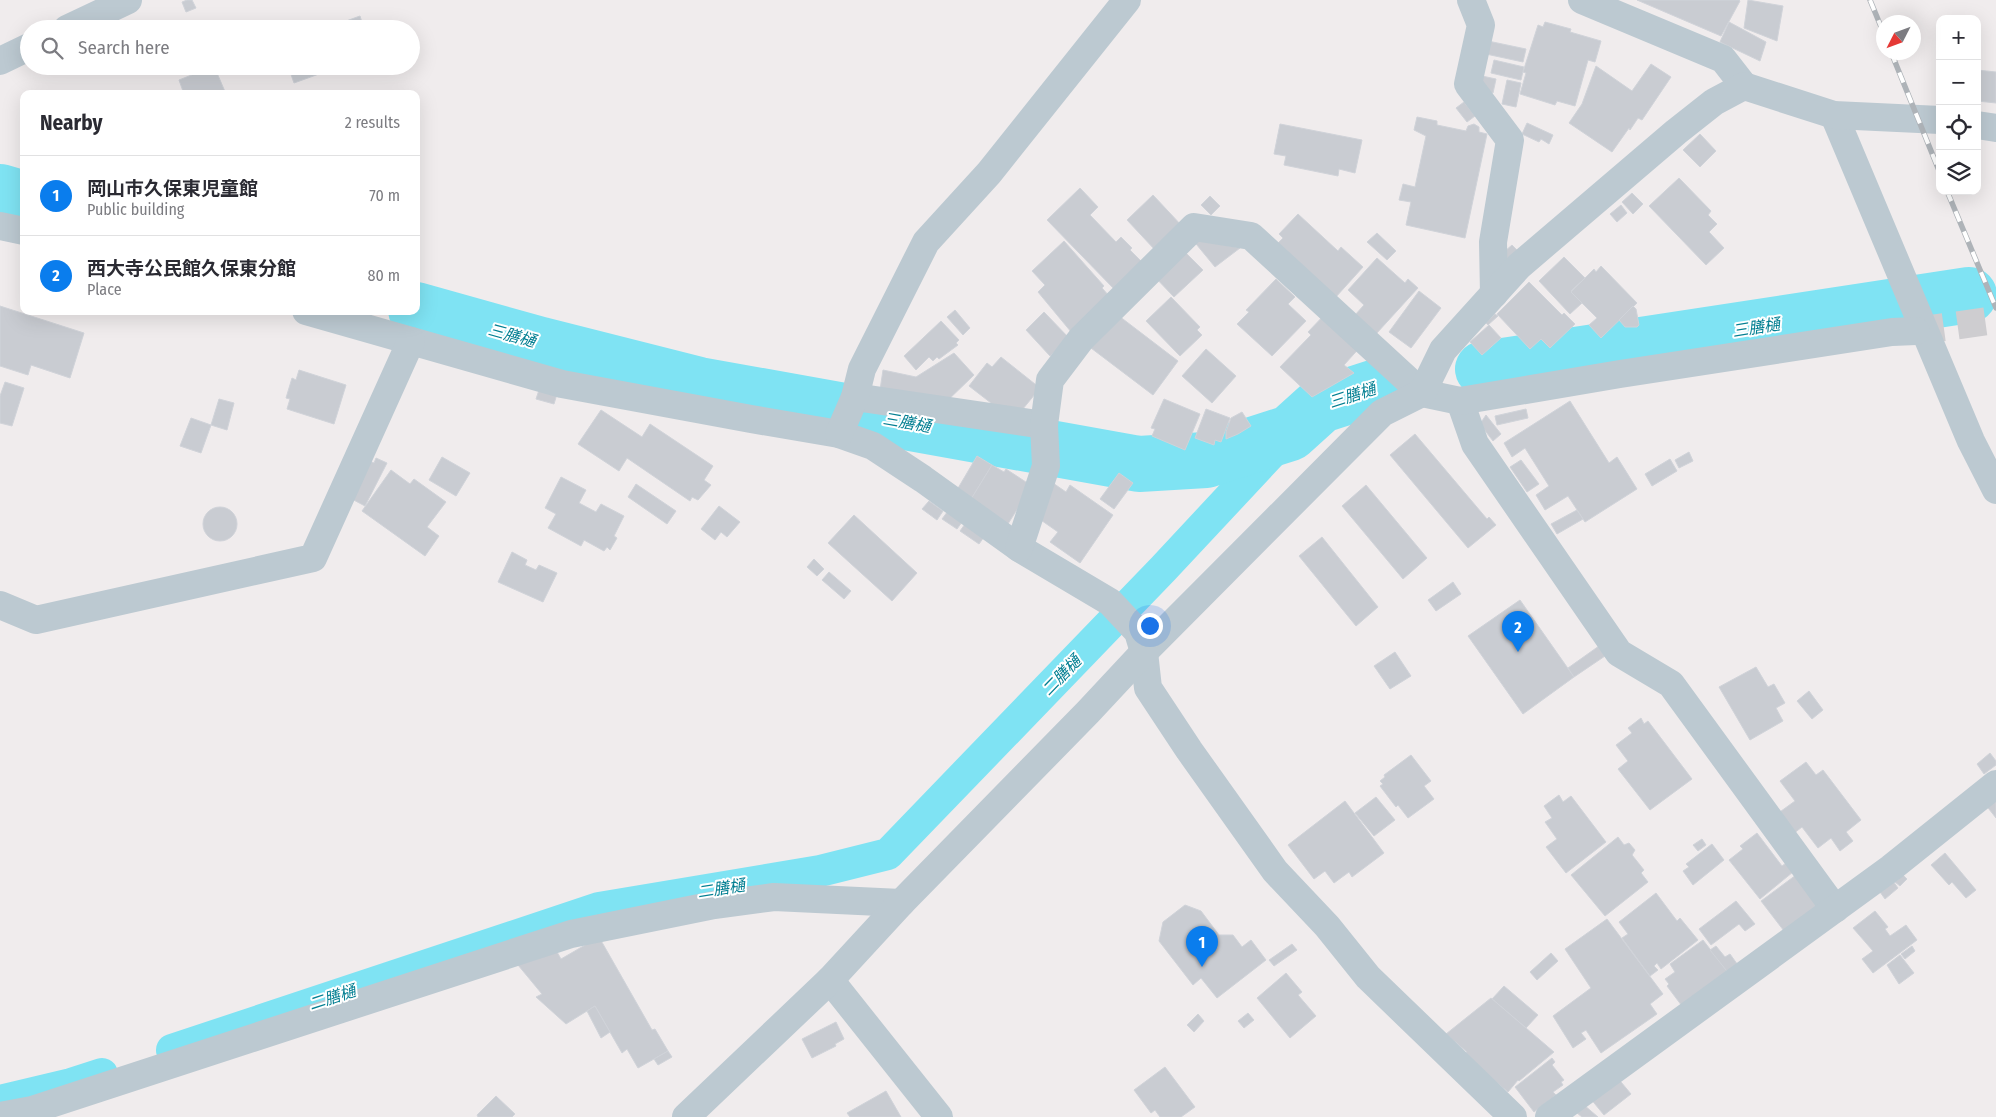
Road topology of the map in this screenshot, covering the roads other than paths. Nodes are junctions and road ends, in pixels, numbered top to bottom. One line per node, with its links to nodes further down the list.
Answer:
1 (128, 0): 5 (street)
2 (1127, 0): 20 (street)
3 (1471, 0): 15 (street)
4 (1582, 0): 8 (street)
5 (86, 20)
6 (20, 51): 7 (street)
7 (0, 61)
8 (1744, 86): 9 (street); 15 (street)
9 (1834, 115): 10 (street); 17 (street)
10 (1936, 120)
11 (1981, 126): 12 (street)
12 (1996, 128)
13 (0, 226): 14 (street)
14 (20, 230)
15 (1494, 294): 19 (street)
16 (320, 315): 18 (street)
17 (1917, 322): 21 (street); 24 (street)
18 (411, 341): 23 (street); 26 (street)
19 (1422, 393): 21 (street); 22 (street); 27 (street)
20 (855, 397): 22 (street); 23 (street)
21 (1460, 401): 30 (street)
22 (1044, 425): 25 (street)
23 (839, 434): 25 (street)
24 (1996, 490)
25 (1019, 548): 27 (street)
26 (0, 605)
27 (1141, 642): 29 (street); 34 (street)
28 (1996, 784): 30 (street)
29 (901, 903): 31 (street); 32 (street)
30 (1835, 909): 37 (street)
31 (830, 980): 35 (street); 36 (street)
32 (37, 1114): 33 (street)
33 (0, 1116)
34 (1510, 1116)
35 (686, 1117)
36 (939, 1117)
37 (1549, 1117)

